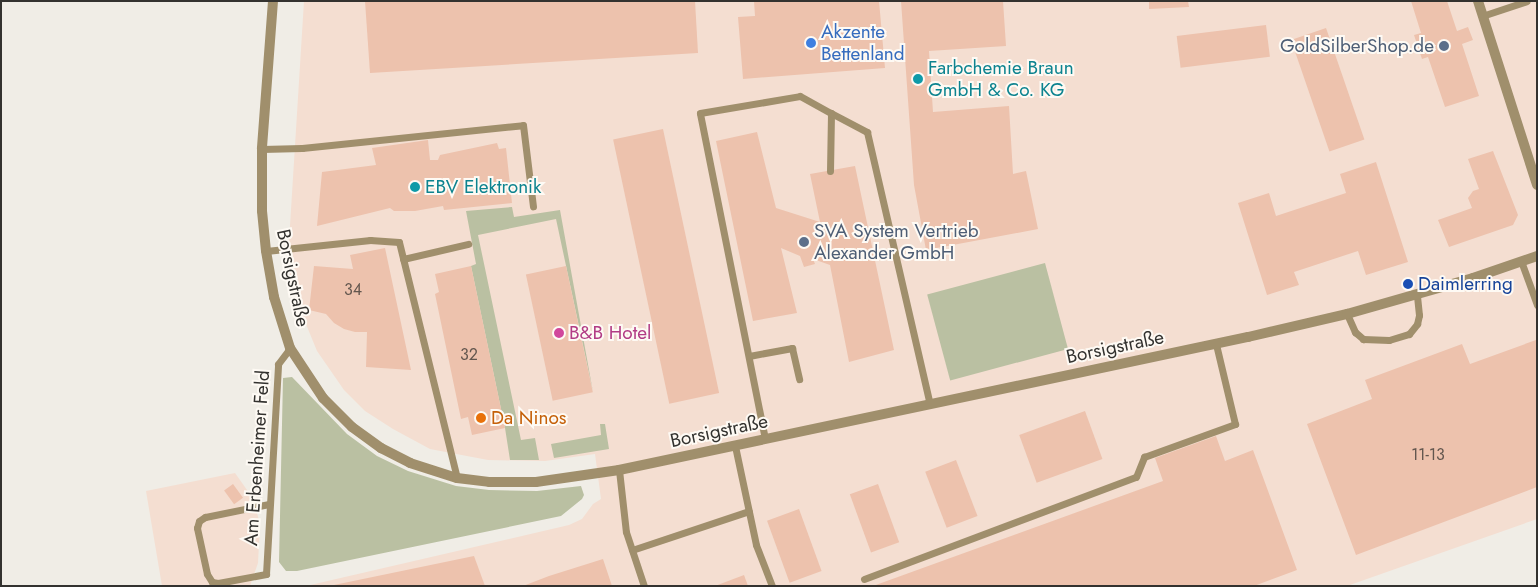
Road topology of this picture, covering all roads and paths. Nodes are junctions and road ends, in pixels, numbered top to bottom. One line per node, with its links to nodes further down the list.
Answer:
1 (273, 1): 6 (street, Borsigstraße)
2 (1478, 1): 4 (street)
3 (1526, 1): 4 (lane)
4 (1482, 16): 8 (street)
5 (831, 113): 7 (lane); 20 (lane); 22 (lane)
6 (262, 149): 9 (lane); 11 (street, Borsigstraße)
7 (830, 171)
8 (1537, 185)
9 (533, 206)
10 (468, 244): 13 (lane)
11 (266, 251): 13 (lane); 19 (street, Borsigstraße)
12 (1537, 256): 14 (street, Borsigstraße)
13 (404, 259): 26 (lane)
14 (1521, 261): 15 (street, Borsigstraße); 16 (lane)
15 (1417, 295): 17 (street, Borsigstraße); 17 (lane)
16 (1537, 305)
17 (1347, 314): 18 (street, Borsigstraße)
18 (1216, 344): 22 (street, Borsigstraße); 30 (lane)
19 (290, 348): 26 (street, Borsigstraße); 27 (lane, Am Erbenheimer Feld)
20 (749, 356): 21 (lane); 23 (lane)
21 (800, 379)
22 (930, 404): 23 (street, Borsigstraße)
23 (765, 439): 24 (street, Borsigstraße)
24 (734, 446): 25 (street, Borsigstraße); 28 (lane)
25 (619, 470): 26 (street, Borsigstraße); 29 (lane)
26 (457, 478)
27 (269, 504): 27 (lane, Am Erbenheimer Feld)
28 (749, 511): 29 (lane); 32 (lane)
29 (632, 550): 31 (lane)
30 (864, 579)
31 (644, 586)
32 (772, 586)

